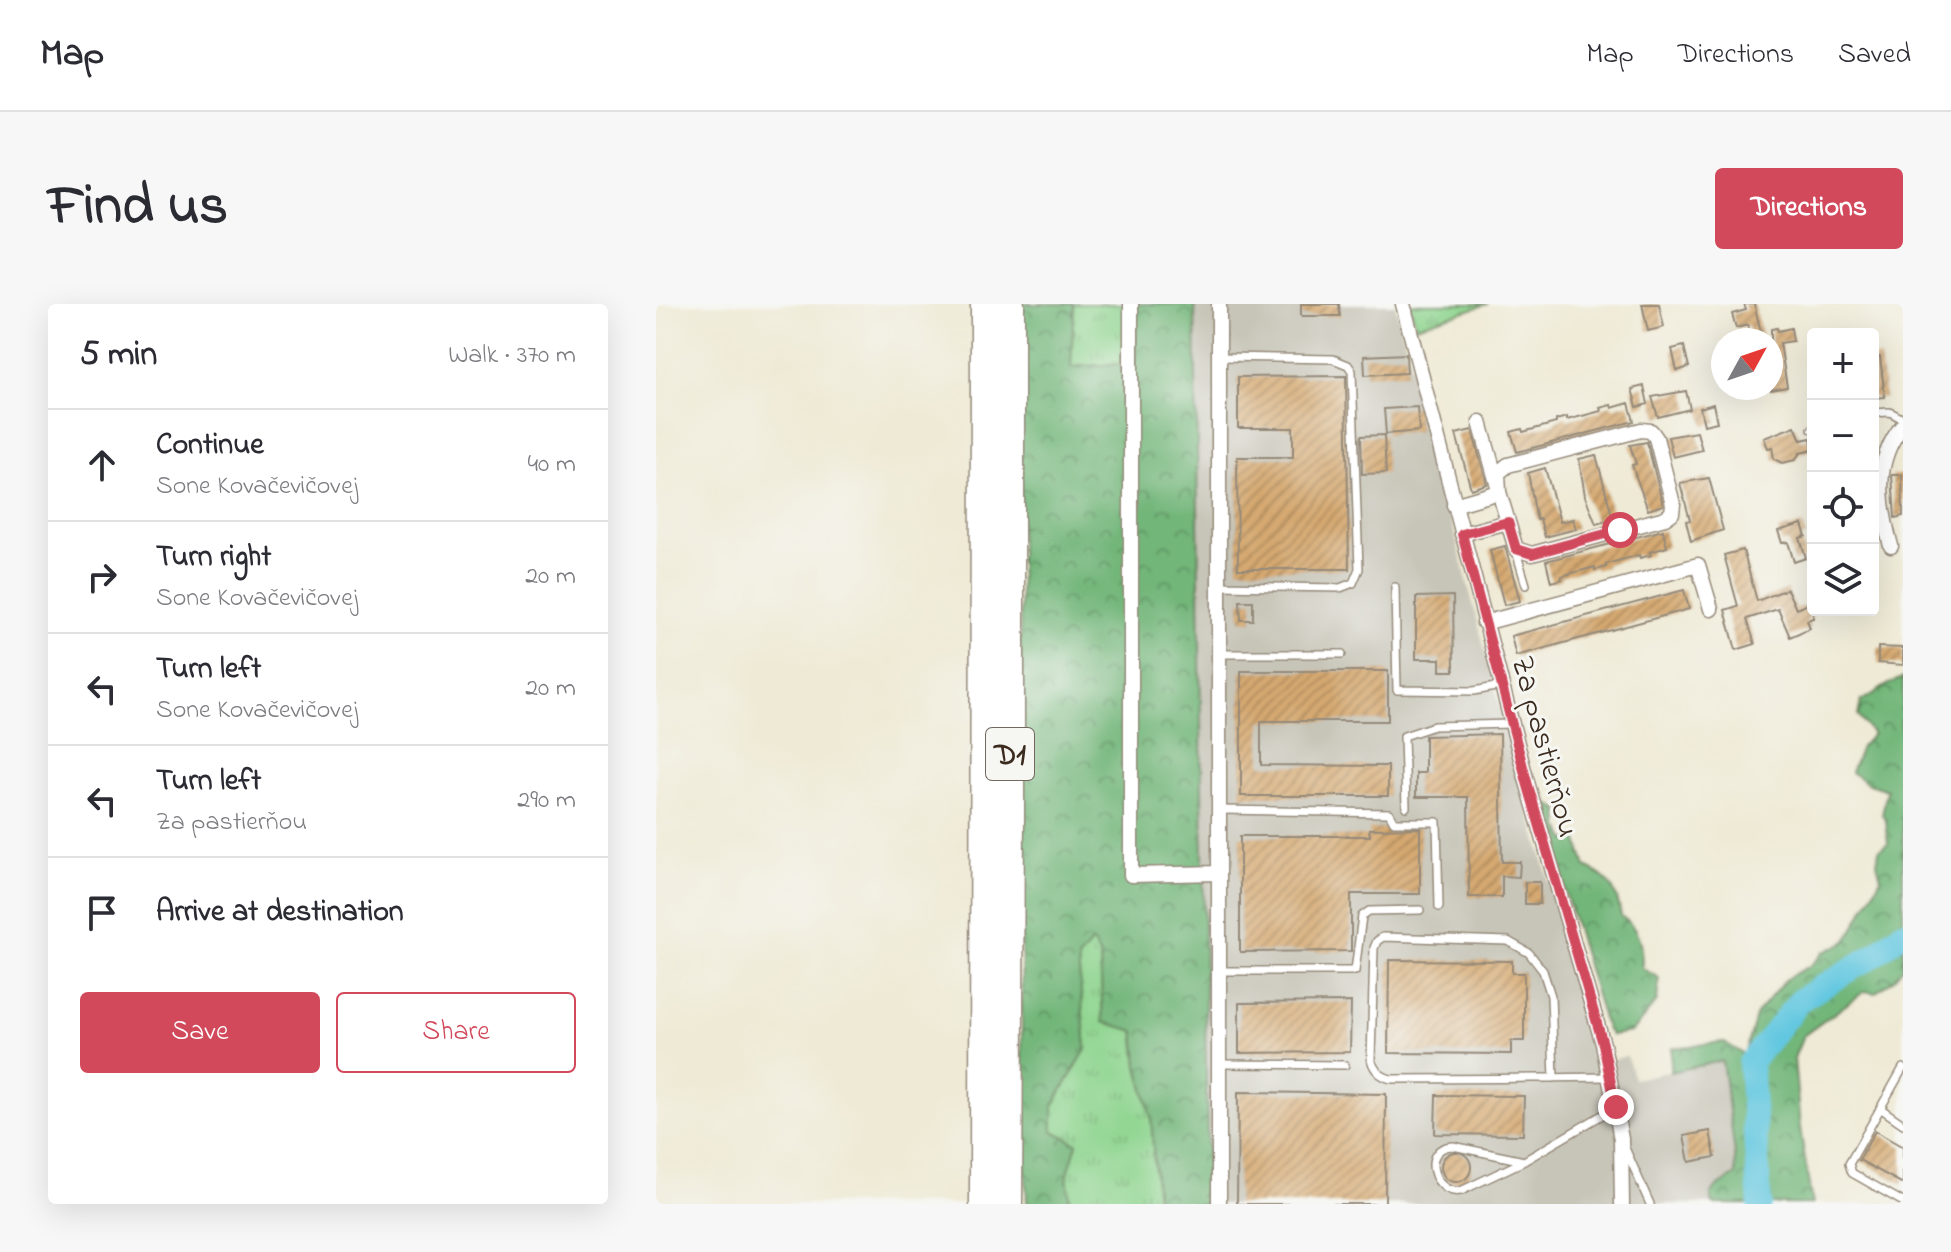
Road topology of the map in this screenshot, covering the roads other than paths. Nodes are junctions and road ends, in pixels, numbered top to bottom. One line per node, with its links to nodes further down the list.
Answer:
1 (985, 304): 42 (highway, D1)
2 (1010, 304): 43 (highway, D1)
3 (1131, 304): 27 (street)
4 (1219, 304): 6 (street)
5 (1403, 304): 11 (street, Za pastierňou)
6 (1219, 357): 17 (street); 17 (lane)
7 (1879, 413): 9 (lane)
8 (1480, 422): 10 (street)
9 (1903, 422): 14 (street)
10 (1498, 488): 11 (street); 12 (street); 15 (street)
11 (1454, 505): 13 (street, Za pastierňou)
12 (1508, 522): 13 (street); 15 (street)
13 (1462, 534): 20 (street, Za pastierňou)
14 (1891, 546)
15 (1516, 549): 16 (lane)
16 (1526, 585)
17 (1219, 586): 21 (street)
18 (1395, 587): 23 (lane)
19 (1711, 609): 20 (street)
20 (1484, 623): 23 (street, Za pastierňou)
21 (1219, 654): 22 (lane); 26 (street)
22 (1342, 654)
23 (1501, 686): 24 (street, Za pastierňou)
24 (1511, 724): 25 (lane); 34 (street, Za pastierňou)
25 (1406, 807)
26 (1220, 810): 27 (street); 28 (lane)
27 (1219, 873): 30 (street)
28 (1439, 907)
29 (1420, 910): 30 (lane)
30 (1220, 971): 31 (street)
31 (1220, 1064): 32 (lane); 44 (street)
32 (1345, 1065)
33 (1903, 1068): 37 (lane)
34 (1611, 1077): 35 (lane); 36 (street, Za pastierňou)
35 (1554, 1078): 35 (lane)
36 (1616, 1107): 39 (street, Za pastierňou); 40 (lane)
37 (1880, 1108): 38 (lane); 41 (lane)
38 (1903, 1124)
39 (1621, 1139): 45 (street, Za pastierňou); 46 (lane)
40 (1524, 1161): 40 (lane)
41 (1903, 1202)
42 (984, 1204)
43 (1008, 1204)
44 (1219, 1204)
45 (1622, 1204)
46 (1650, 1204)

